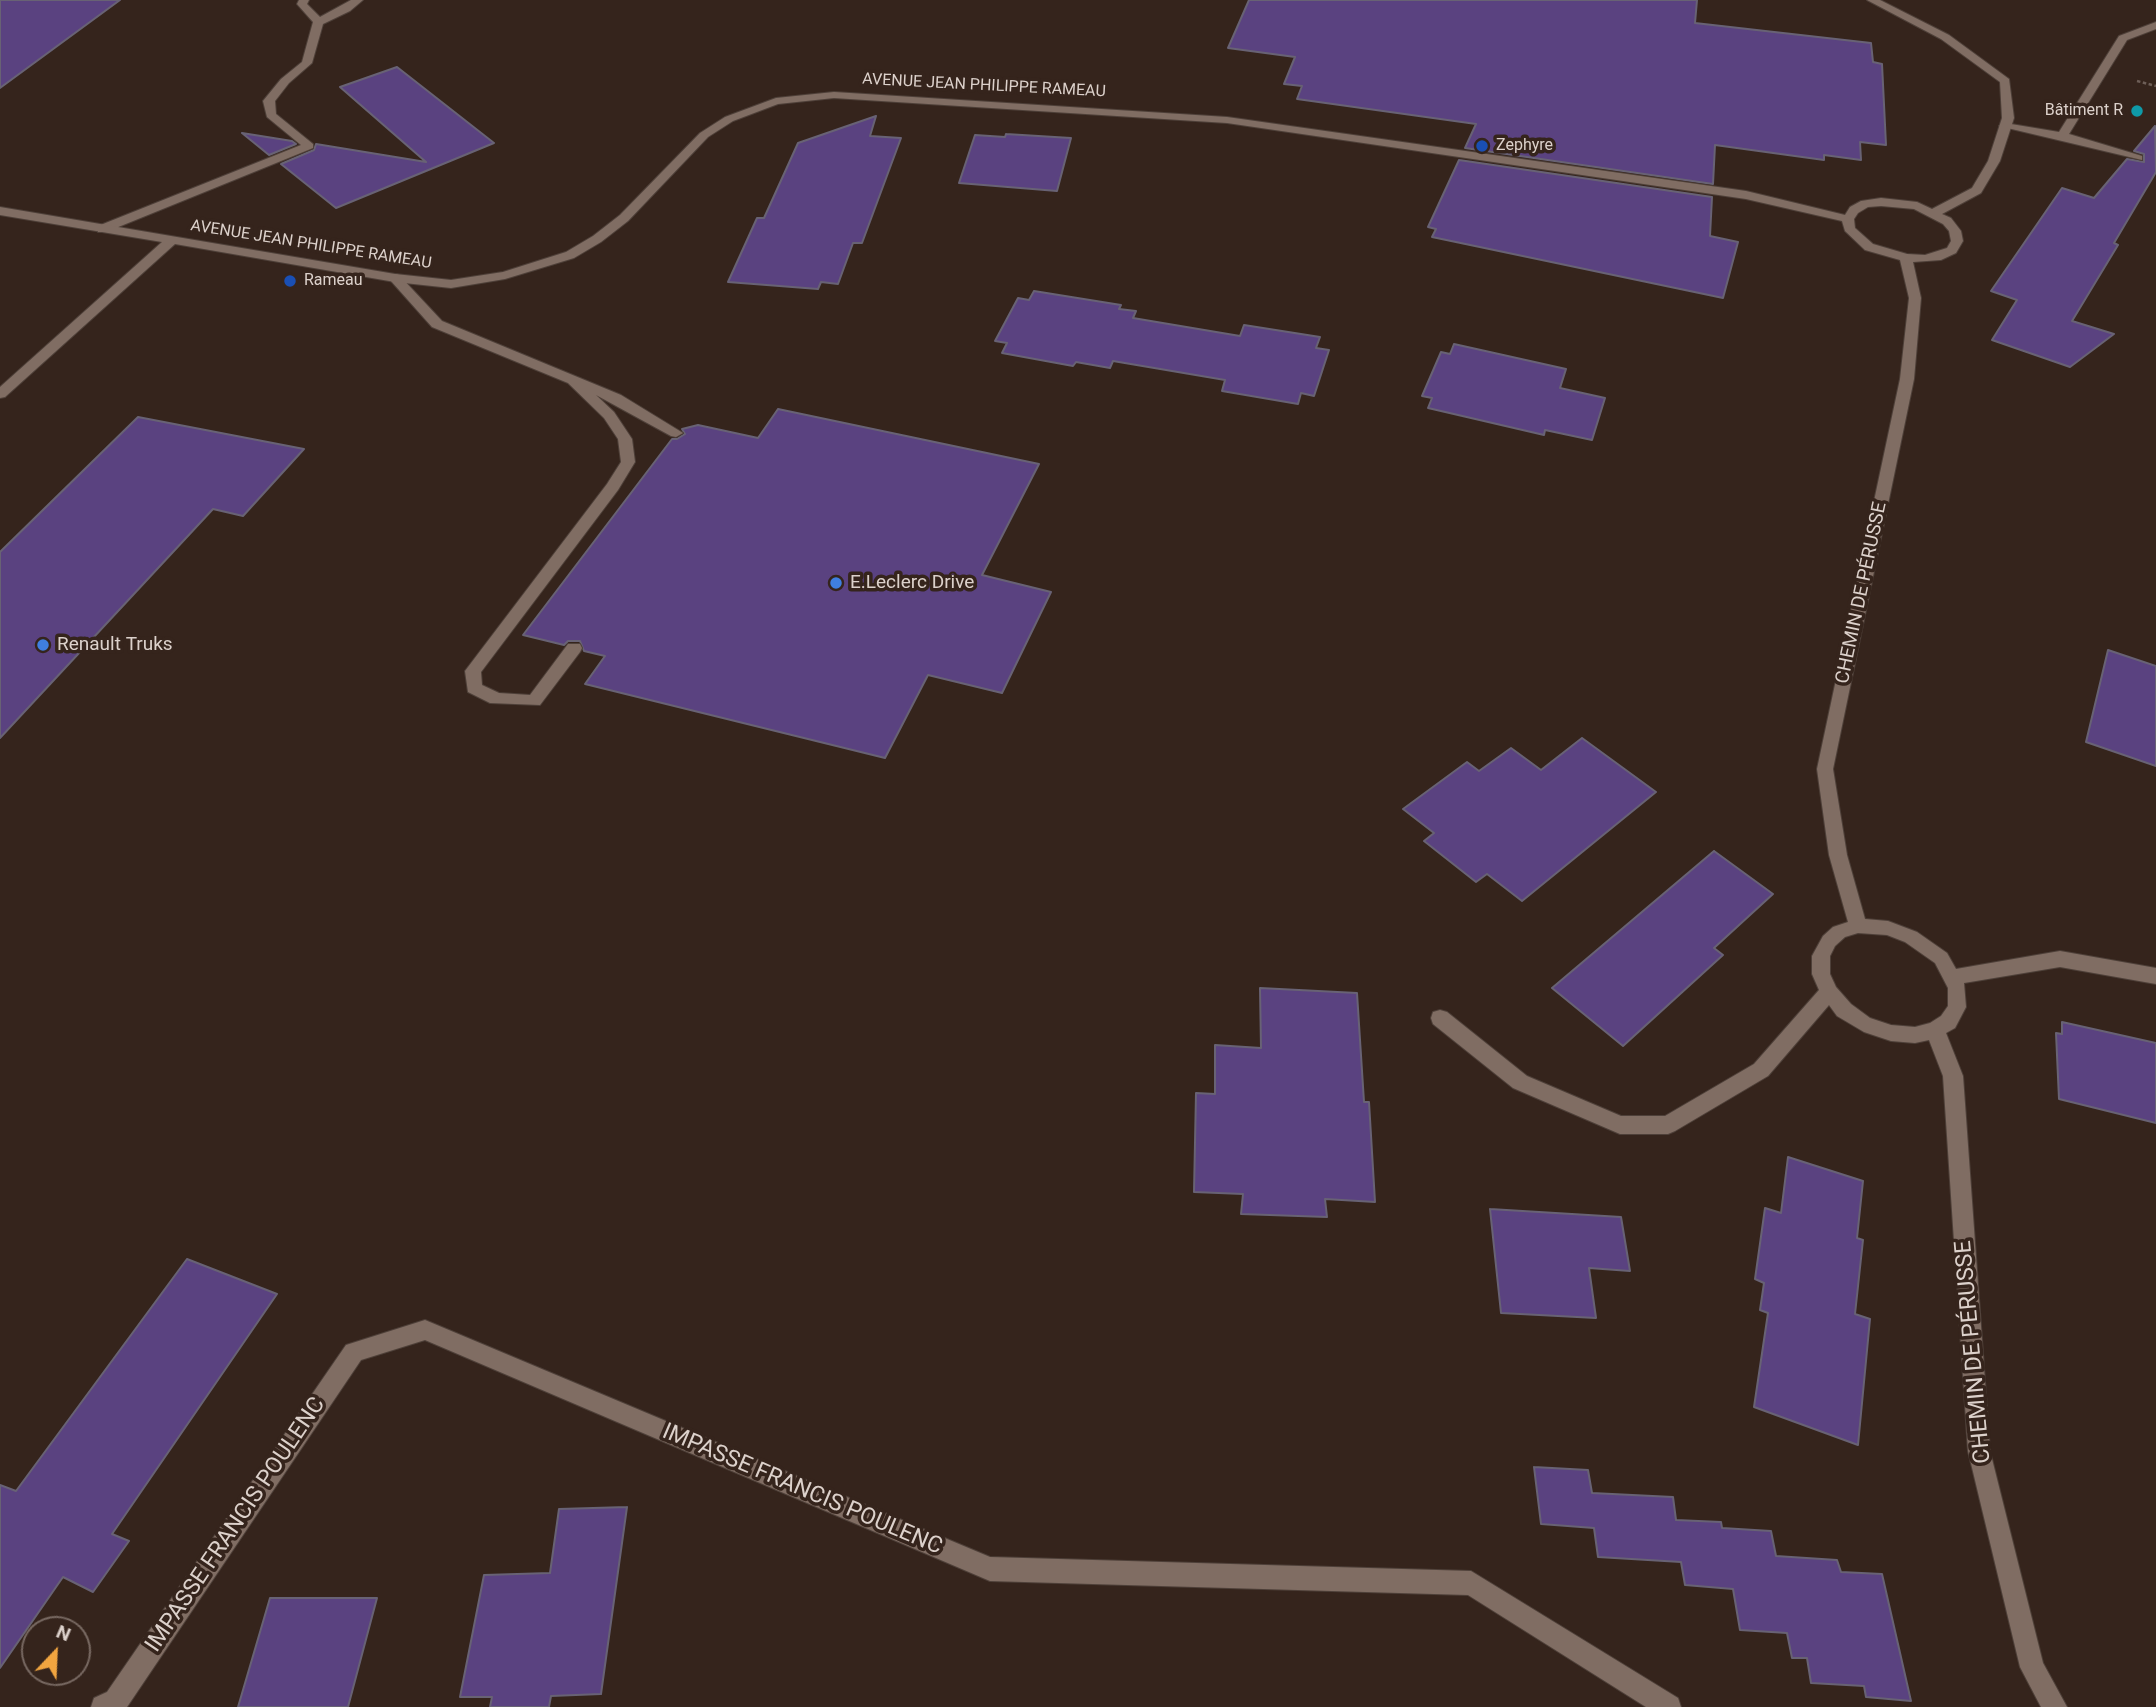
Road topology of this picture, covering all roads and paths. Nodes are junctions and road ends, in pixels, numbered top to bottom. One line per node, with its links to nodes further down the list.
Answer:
1 (304, 0): 4 (street)
2 (358, 0): 4 (street)
3 (1872, 0): 6 (street)
4 (318, 22): 12 (street)
5 (2156, 25): 7 (street)
6 (2005, 126): 7 (street); 10 (street)
7 (2062, 136): 8 (street)
8 (2138, 158)
9 (0, 211): 12 (street, AVENUE JEAN PHILIPPE RAMEAU)
10 (1934, 213): 11 (street); 14 (street)
11 (1849, 219): 14 (street); 15 (street, AVENUE JEAN PHILIPPE RAMEAU)
12 (102, 229): 13 (street, AVENUE JEAN PHILIPPE RAMEAU)
13 (171, 241): 15 (street, AVENUE JEAN PHILIPPE RAMEAU); 17 (street, AVENUE JEAN PHILIPPE RAMEAU)
14 (1906, 258): 20 (street, CHEMIN DE PÉRUSSE)
15 (395, 278): 16 (street)
16 (573, 380): 18 (street); 19 (street)
17 (0, 394)
18 (676, 433)
19 (574, 648)
20 (1858, 926): 21 (street); 23 (street)
21 (1953, 976): 22 (street); 25 (street)
22 (2156, 976)
23 (1829, 992): 24 (street); 25 (street)
24 (1440, 1018)
25 (1935, 1030): 28 (street, CHEMIN DE PÉRUSSE)
26 (103, 1707): 27 (street, IMPASSE FRANCIS POULENC)
27 (1670, 1707)
28 (2055, 1707)

